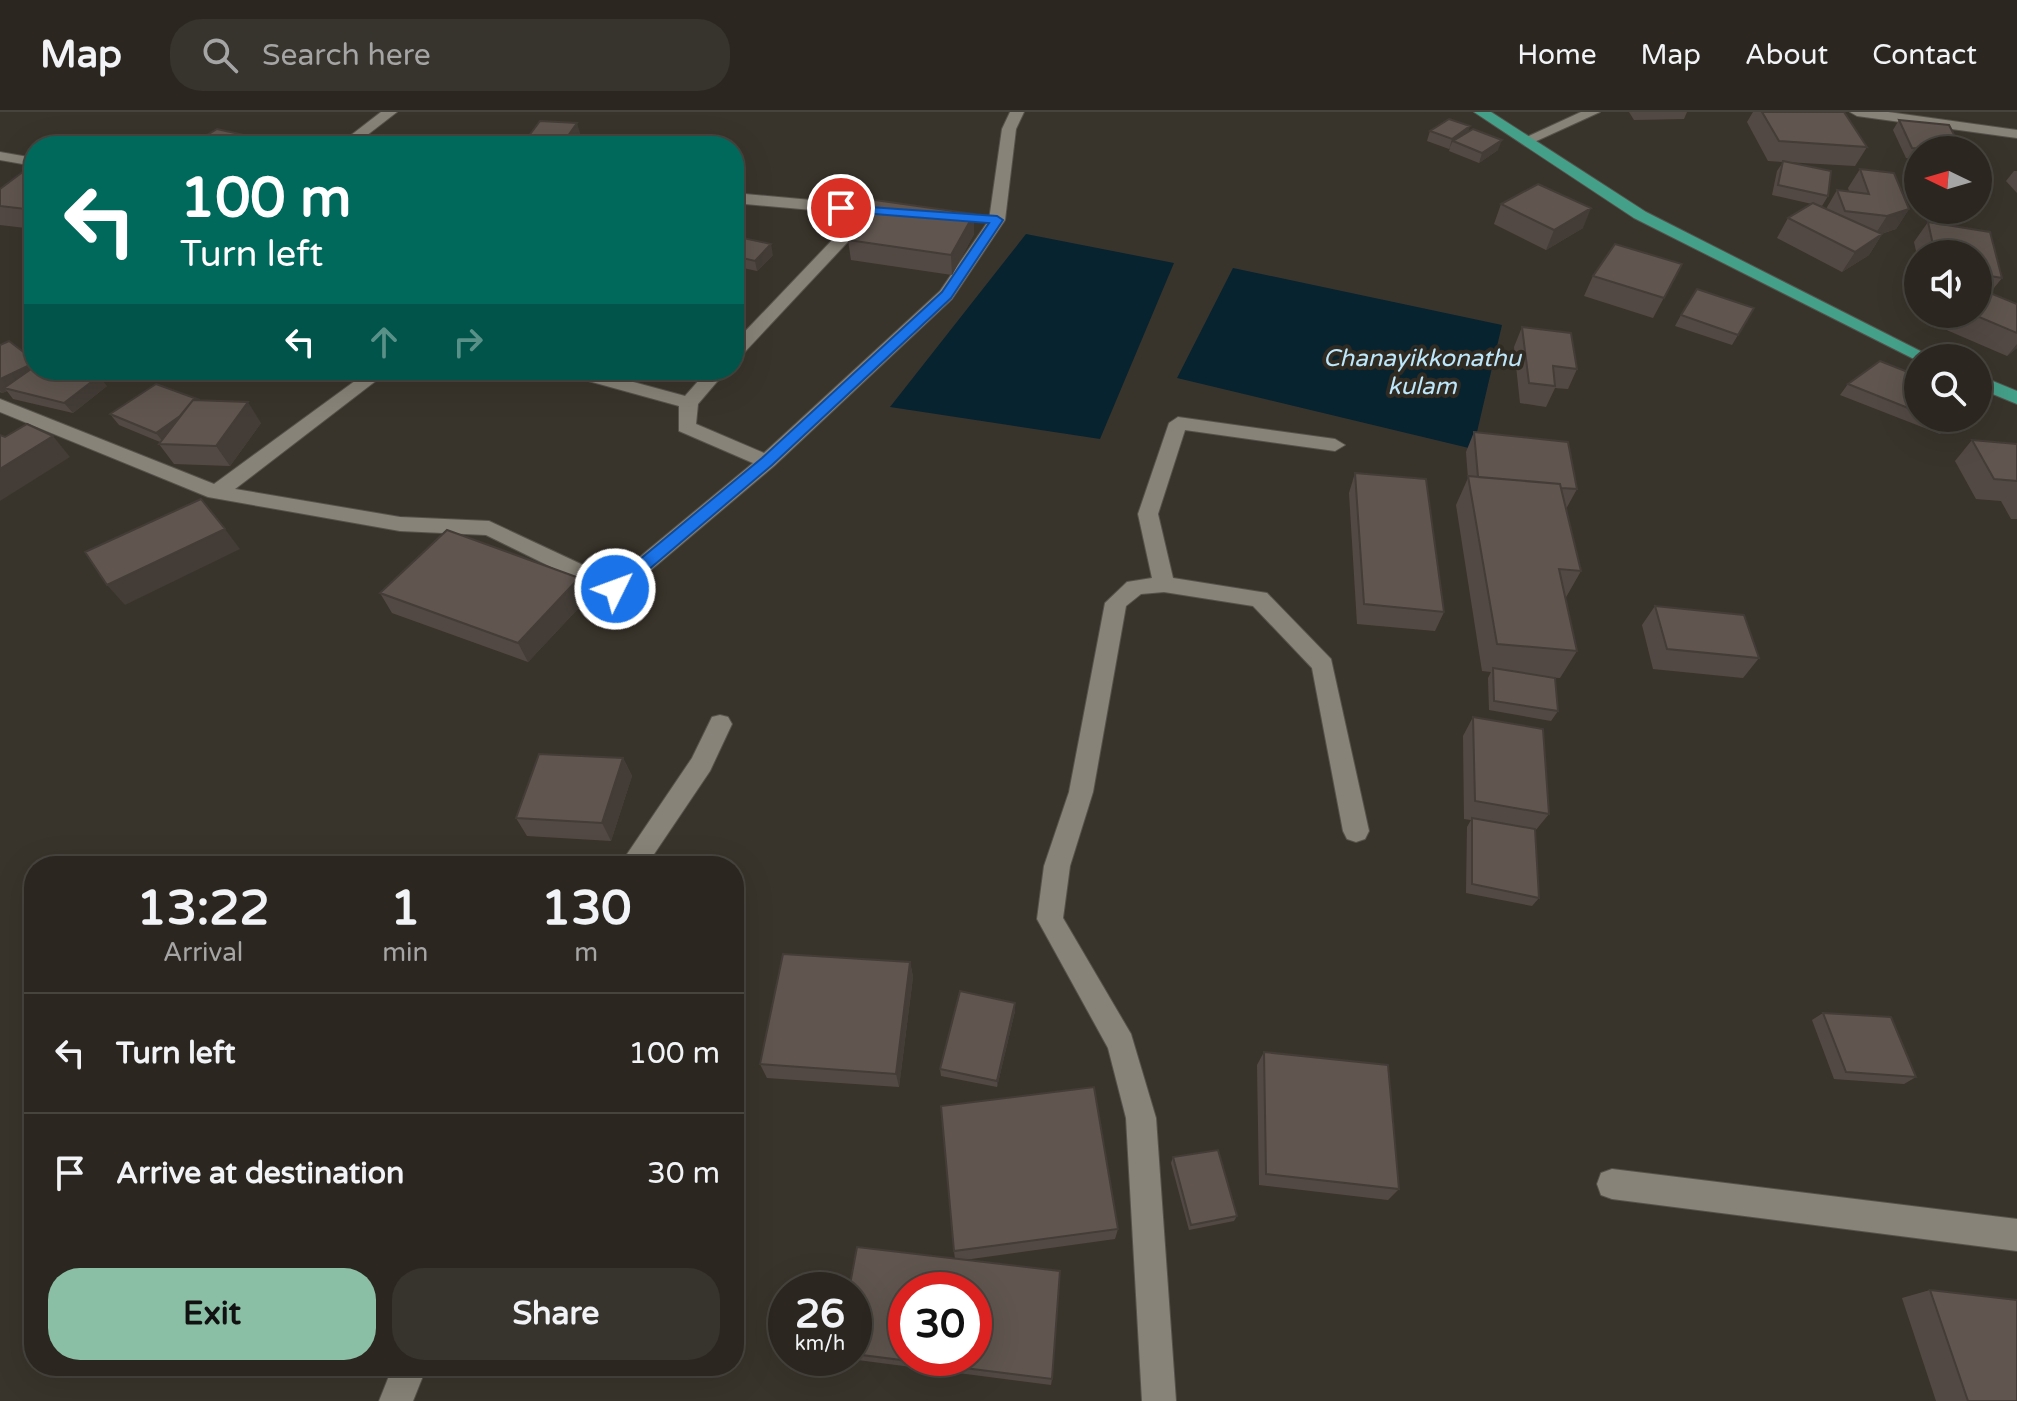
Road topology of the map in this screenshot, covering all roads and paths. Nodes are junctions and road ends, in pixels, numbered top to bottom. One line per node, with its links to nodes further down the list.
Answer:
1 (390, 112): 7 (street)
2 (1017, 112): 24 (street)
3 (1481, 112): 8 (main road)
4 (1593, 112): 8 (street)
5 (1857, 112): 6 (street)
6 (2017, 134)
7 (358, 136)
8 (1527, 140): 15 (main road)
9 (0, 156): 10 (street)
10 (24, 160)
11 (744, 199): 12 (street)
12 (868, 211): 13 (street); 14 (street)
13 (911, 214)
14 (744, 342)
15 (1904, 347)
16 (368, 380): 25 (street)
17 (605, 380): 21 (street)
18 (709, 380): 21 (street)
19 (1992, 387): 20 (main road)
20 (2017, 398)
21 (689, 403): 24 (street)
22 (0, 405): 25 (street)
23 (1335, 445): 26 (street)
24 (767, 462): 27 (street)
25 (215, 492): 27 (street)
26 (1164, 584): 30 (street); 36 (street)
27 (615, 589): 28 (street)
28 (610, 615)
29 (720, 724): 31 (street)
30 (1356, 831)
31 (639, 856)
32 (1612, 1184): 33 (street)
33 (2017, 1235)
34 (406, 1376): 35 (street)
35 (396, 1401)
36 (1159, 1401)

